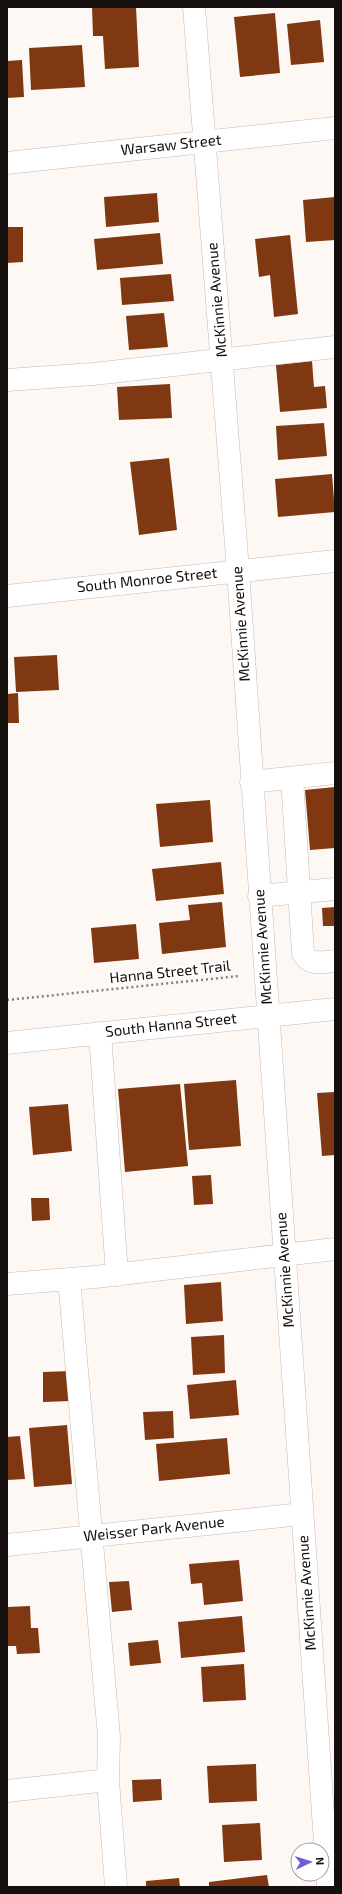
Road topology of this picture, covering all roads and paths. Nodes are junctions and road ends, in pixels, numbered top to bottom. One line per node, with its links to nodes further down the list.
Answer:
1 (194, 7): 3 (street, McKinnie Avenue)
2 (335, 128): 3 (street, Warsaw Street)
3 (204, 141): 4 (street, Warsaw Street); 6 (street, McKinnie Avenue)
4 (7, 163)
5 (335, 347): 6 (street)
6 (222, 360): 7 (street); 9 (street, McKinnie Avenue)
7 (7, 380)
8 (335, 561): 9 (street, South Monroe Street)
9 (238, 570): 10 (street, South Monroe Street); 13 (street, McKinnie Avenue)
10 (7, 596)
11 (335, 774): 12 (street)
12 (292, 778): 13 (street); 15 (street)
13 (251, 782): 16 (street, McKinnie Avenue)
14 (335, 889): 15 (street)
15 (300, 892): 16 (street); 17 (street)
16 (259, 896): 18 (street, McKinnie Avenue)
17 (335, 962)
18 (264, 973): 19 (path, Hanna Street Trail); 21 (street, McKinnie Avenue)
19 (7, 1000)
20 (335, 1009): 21 (street, South Hanna Street)
21 (267, 1016): 22 (street, South Hanna Street); 25 (street, McKinnie Avenue)
22 (100, 1033): 23 (street, South Hanna Street); 26 (street)
23 (7, 1043)
24 (335, 1249): 25 (street)
25 (284, 1254): 26 (street); 29 (street, McKinnie Avenue)
26 (117, 1275): 27 (street)
27 (69, 1280): 28 (street); 30 (street)
28 (7, 1284)
29 (302, 1514): 30 (street, Weisser Park Avenue); 35 (street, McKinnie Avenue)
30 (92, 1536): 31 (street, Weisser Park Avenue); 32 (street)
31 (7, 1545)
32 (108, 1780): 33 (street); 34 (street)
33 (7, 1791)
34 (116, 1887)
35 (328, 1887)

